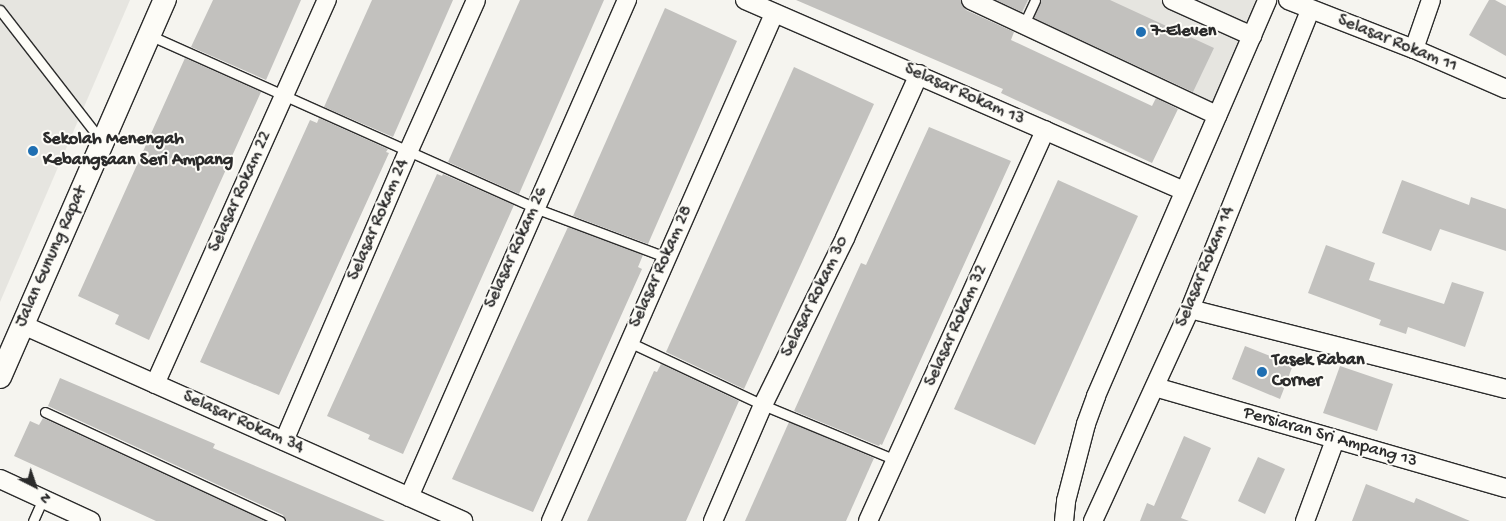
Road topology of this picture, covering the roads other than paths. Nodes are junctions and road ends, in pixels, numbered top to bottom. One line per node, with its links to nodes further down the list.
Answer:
1 (165, 0): 16 (street, Jalan Gunung Rapat)
2 (327, 0): 21 (street, Selasar Rokam 22)
3 (476, 0): 25 (street, Selasar Rokam 24)
4 (627, 0): 27 (street, Selasar Rokam 26)
5 (970, 0): 15 (street)
6 (1035, 0): 15 (lane)
7 (1172, 0): 17 (street)
8 (1267, 0): 17 (street)
9 (1288, 0): 13 (street, Selasar Rokam 11)
10 (749, 1): 14 (street, Selasar Rokam 13)
11 (1425, 2): 18 (street)
12 (0, 10): 24 (lane)
13 (1310, 10): 18 (street, Selasar Rokam 11); 29 (street, Selasar Rokam 14)
14 (774, 14): 19 (street, Selasar Rokam 13); 28 (street, Selasar Rokam 28)
15 (1024, 24): 22 (street)
16 (150, 35): 21 (lane); 24 (street, Jalan Gunung Rapat)
17 (1252, 36): 22 (street)
18 (1414, 49): 20 (street, Selasar Rokam 11)
19 (920, 74): 23 (street, Selasar Rokam 13); 36 (street, Selasar Rokam 30)
20 (1506, 89)
21 (284, 95): 25 (lane); 33 (street, Selasar Rokam 22)
22 (1218, 115): 26 (street)
23 (1045, 130): 26 (street, Selasar Rokam 13); 40 (street, Selasar Rokam 32)
24 (103, 142): 30 (street, Jalan Gunung Rapat)
25 (409, 150): 27 (lane); 38 (street, Selasar Rokam 24)
26 (1183, 190): 52 (street)
27 (535, 208): 28 (lane); 43 (street, Selasar Rokam 26)
28 (668, 258): 31 (street, Selasar Rokam 28)
29 (1190, 309): 34 (street, Selasar Rokam 14); 35 (street)
30 (23, 325): 32 (street, Jalan Gunung Rapat); 33 (street, Selasar Rokam 34)
31 (629, 342): 36 (lane); 49 (street, Selasar Rokam 28)
32 (0, 377)
33 (155, 384): 38 (street, Selasar Rokam 34)
34 (1154, 387): 39 (street, Persiaran Sri Ampang 13); 53 (street, Selasar Rokam 14)
35 (1506, 389)
36 (763, 405): 40 (lane); 50 (street, Selasar Rokam 30)
37 (45, 412): 47 (lane)
38 (284, 440): 43 (street, Selasar Rokam 34)
39 (1335, 440): 42 (street, Persiaran Sri Ampang 13); 54 (street)
40 (896, 460): 51 (street, Selasar Rokam 32)
41 (0, 479): 44 (street)
42 (1506, 488)
43 (409, 497): 48 (street, Selasar Rokam 34)
44 (43, 499): 45 (lane); 46 (street)
45 (33, 521)
46 (91, 521)
47 (280, 521)
48 (463, 521)
49 (550, 521)
50 (713, 521)
51 (868, 521)
52 (1064, 521)
53 (1093, 521)
54 (1305, 521)

